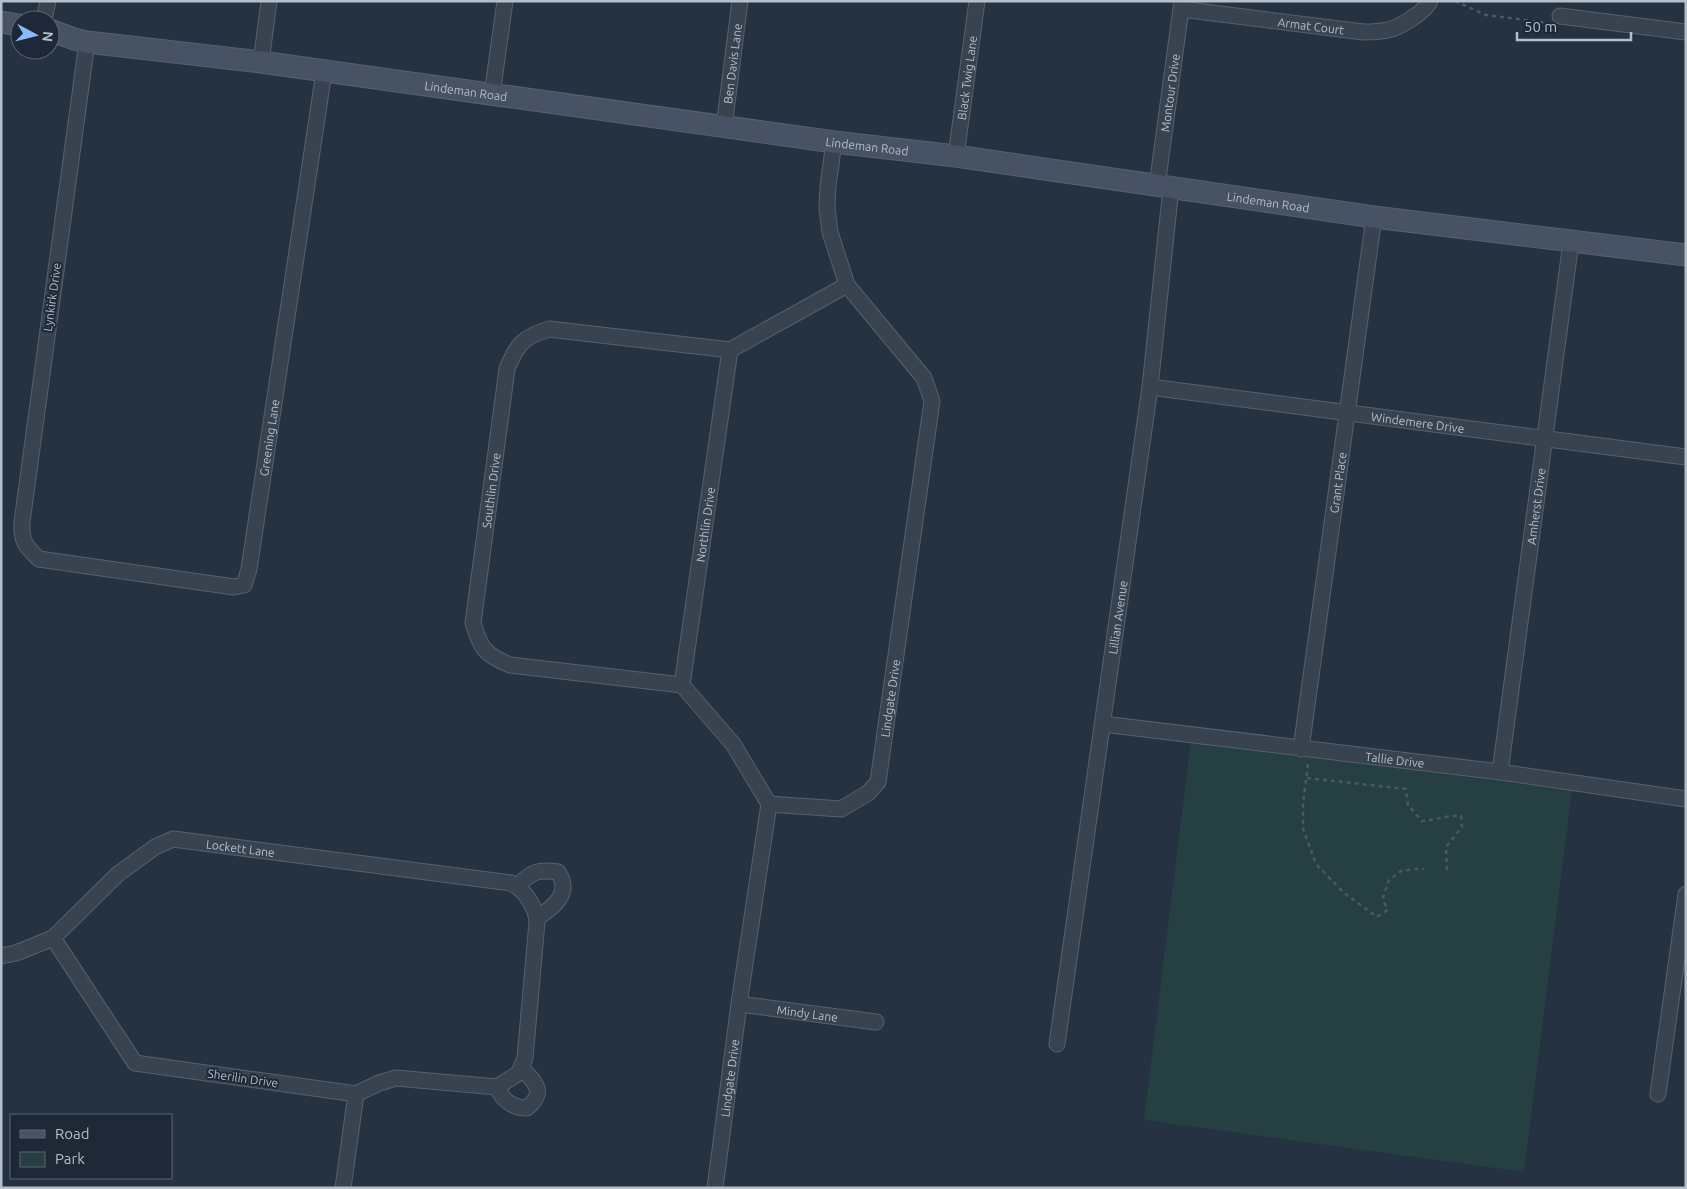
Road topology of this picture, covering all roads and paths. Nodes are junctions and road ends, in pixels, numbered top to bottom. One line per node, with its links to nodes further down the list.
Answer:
1 (269, 1): 12 (street)
2 (505, 1): 14 (street)
3 (740, 1): 15 (street, Ben Davis Lane)
4 (977, 1): 17 (street, Black Twig Lane)
5 (1430, 1): 7 (street, Armat Court)
6 (1455, 1): 8 (path)
7 (1182, 5): 18 (street, Montour Drive)
8 (1560, 16): 9 (street)
9 (1686, 32)
10 (60, 34): 11 (street, Lindeman Road)
11 (87, 42): 12 (street, Lindeman Road); 28 (street, Lynkirk Drive)
12 (261, 62): 13 (street, Lindeman Road)
13 (324, 72): 14 (street, Lindeman Road); 28 (street, Greening Lane)
14 (492, 95): 15 (street, Lindeman Road)
15 (724, 127): 16 (street, Lindeman Road)
16 (834, 142): 17 (street, Lindeman Road); 22 (street, Lindgate Drive)
17 (956, 156): 18 (street, Lindeman Road)
18 (1164, 187): 19 (street, Lindeman Road); 24 (street, Lillian Avenue)
19 (1374, 217): 20 (street, Lindeman Road); 25 (street, Grant Place)
20 (1571, 242): 21 (street, Lindeman Road); 26 (street, Amherst Drive)
21 (1686, 255)
22 (847, 286): 23 (street); 35 (street, Lindgate Drive)
23 (730, 350): 29 (street, Northlin Drive); 29 (street, Southlin Drive)
24 (1150, 387): 25 (street, Windemere Drive); 30 (street, Lillian Avenue)
25 (1348, 412): 26 (street, Windemere Drive); 31 (street, Grant Place)
26 (1546, 440): 27 (street, Windemere Drive); 32 (street, Amherst Drive)
27 (1686, 457)
28 (29, 550)
29 (682, 685): 35 (street)
30 (1103, 724): 31 (street, Tallie Drive); 45 (street, Lillian Avenue)
31 (1306, 749): 32 (street, Tallie Drive); 33 (path)
32 (1500, 772): 34 (street, Tallie Drive)
33 (1306, 778): 36 (path); 37 (path)
34 (1686, 799)
35 (769, 804): 43 (street, Lindgate Drive)
36 (1424, 869)
37 (1447, 870)
38 (517, 886): 40 (street); 40 (street); 41 (street, Lockett Lane)
39 (1686, 894): 49 (street)
40 (537, 918): 46 (street)
41 (53, 938): 42 (street, Lockett Lane); 48 (street, Sherilin Drive)
42 (1, 956)
43 (739, 1004): 44 (street, Mindy Lane); 51 (street, Lindgate Drive)
44 (876, 1022)
45 (1057, 1044)
46 (521, 1067): 47 (street); 47 (street)
47 (497, 1087): 48 (street)
48 (356, 1094): 50 (street)
49 (1658, 1094)
50 (343, 1188)
51 (715, 1188)

